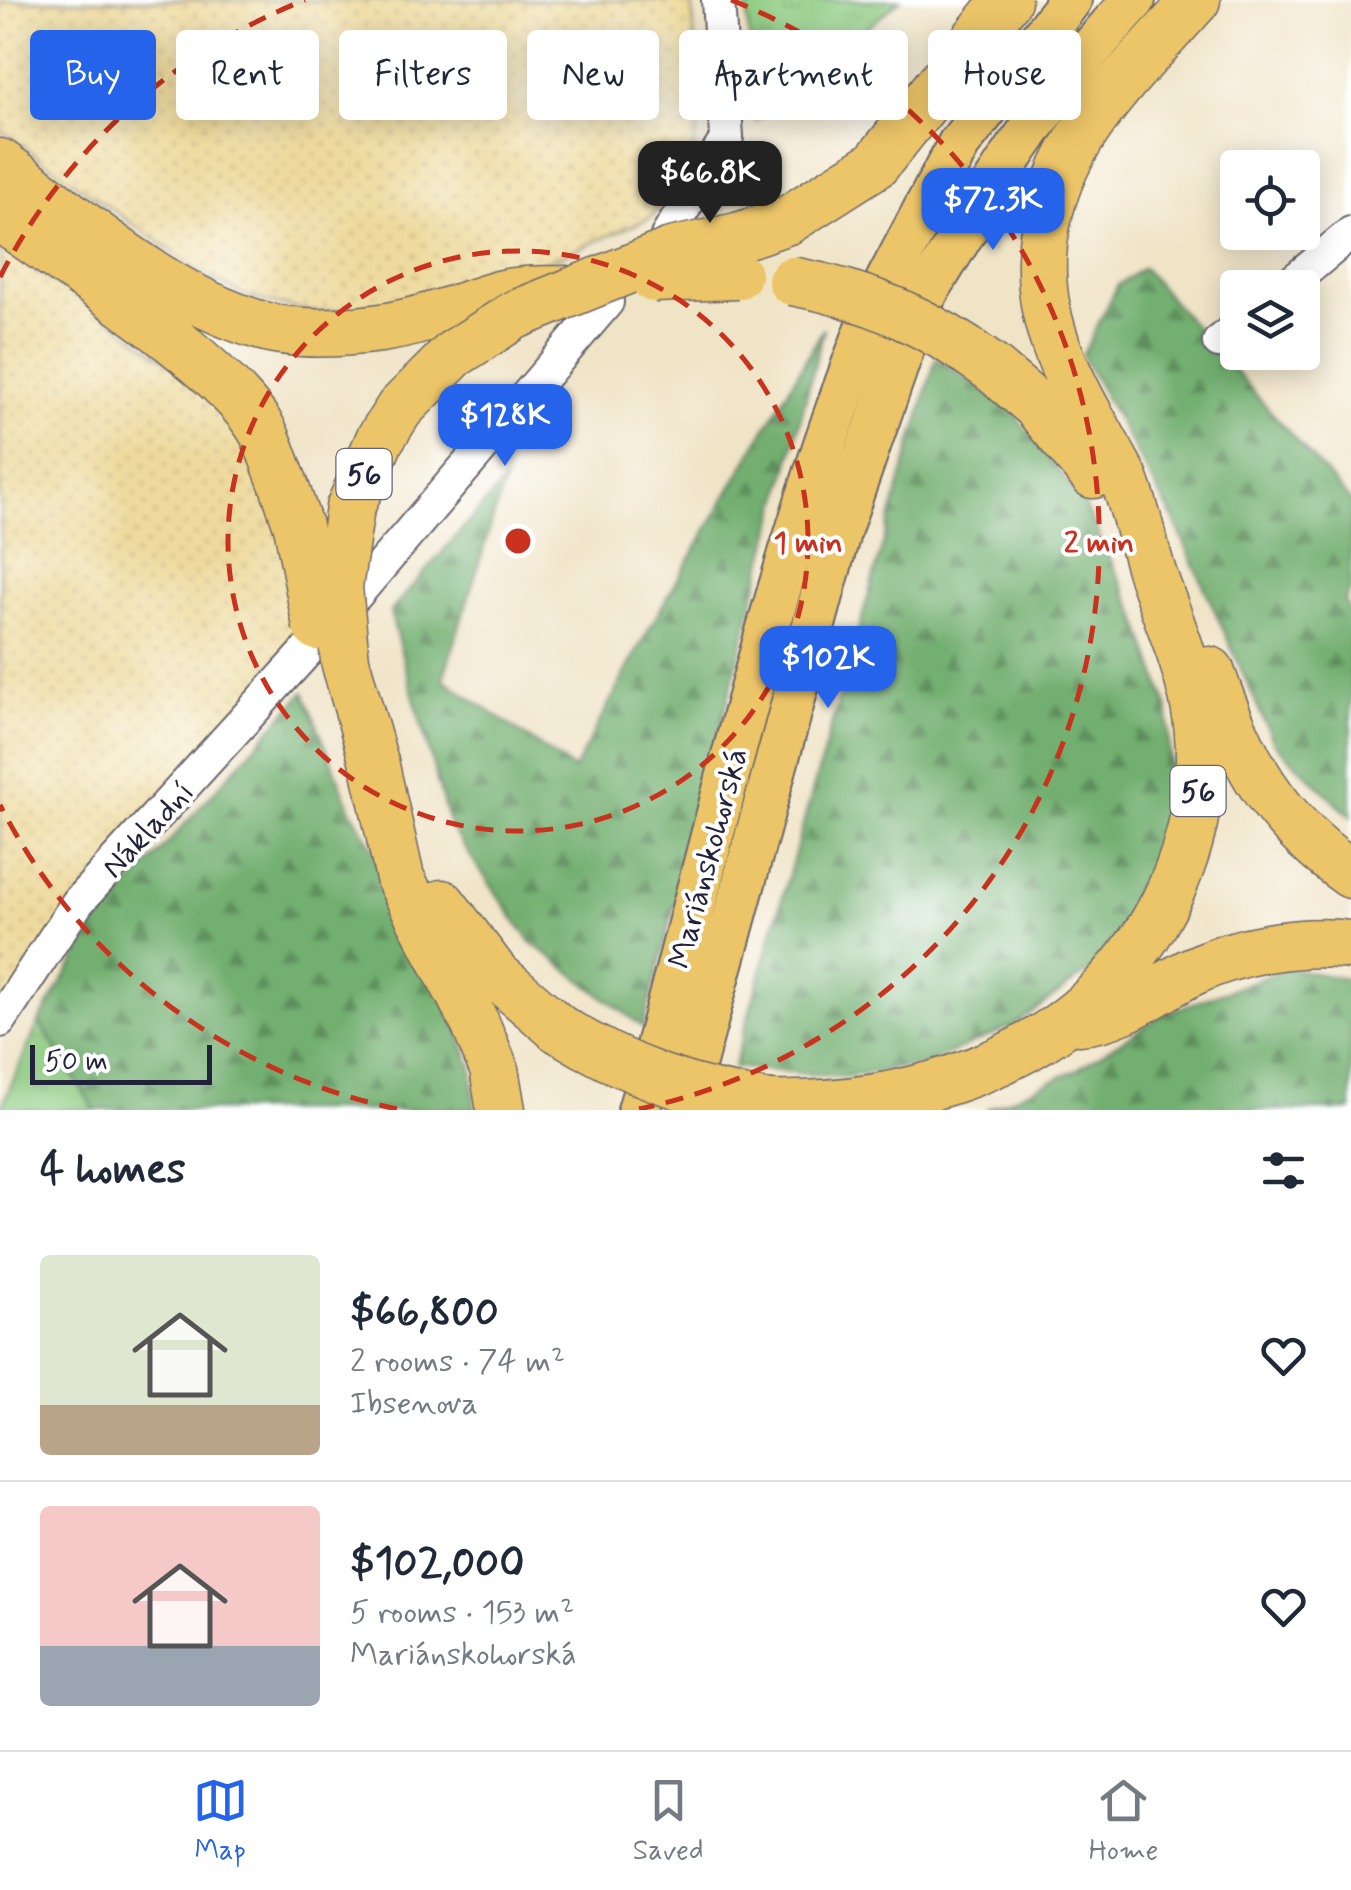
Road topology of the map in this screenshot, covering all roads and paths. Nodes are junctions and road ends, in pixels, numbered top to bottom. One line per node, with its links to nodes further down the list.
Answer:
1 (718, 0): 9 (street)
2 (1008, 0): 10 (highway)
3 (1070, 0): 13 (main road, Mariánskohorská)
4 (1134, 0): 13 (main road, Mariánskohorská)
5 (1196, 0): 14 (highway)
6 (0, 162): 12 (highway, 56, bridge)
7 (0, 217): 17 (highway, 56, bridge)
8 (1351, 234): 11 (street)
9 (666, 236)
10 (739, 256): 12 (highway, 56, bridge); 14 (highway, 56, bridge)
11 (1308, 270)
12 (597, 296): 15 (street); 17 (highway, 56, bridge)
13 (898, 308): 22 (main road, Mariánskohorská)
14 (1136, 526): 18 (highway, 56); 21 (highway, 56)
15 (355, 596)
16 (309, 649): 20 (street, Nákladní)
17 (374, 766): 23 (highway, 56, bridge); 24 (highway)
18 (1351, 874)
19 (1351, 945): 21 (highway, 56)
20 (0, 1021)
21 (1049, 1033): 23 (highway, 56)
22 (666, 1090)
23 (913, 1097)
24 (501, 1110)

